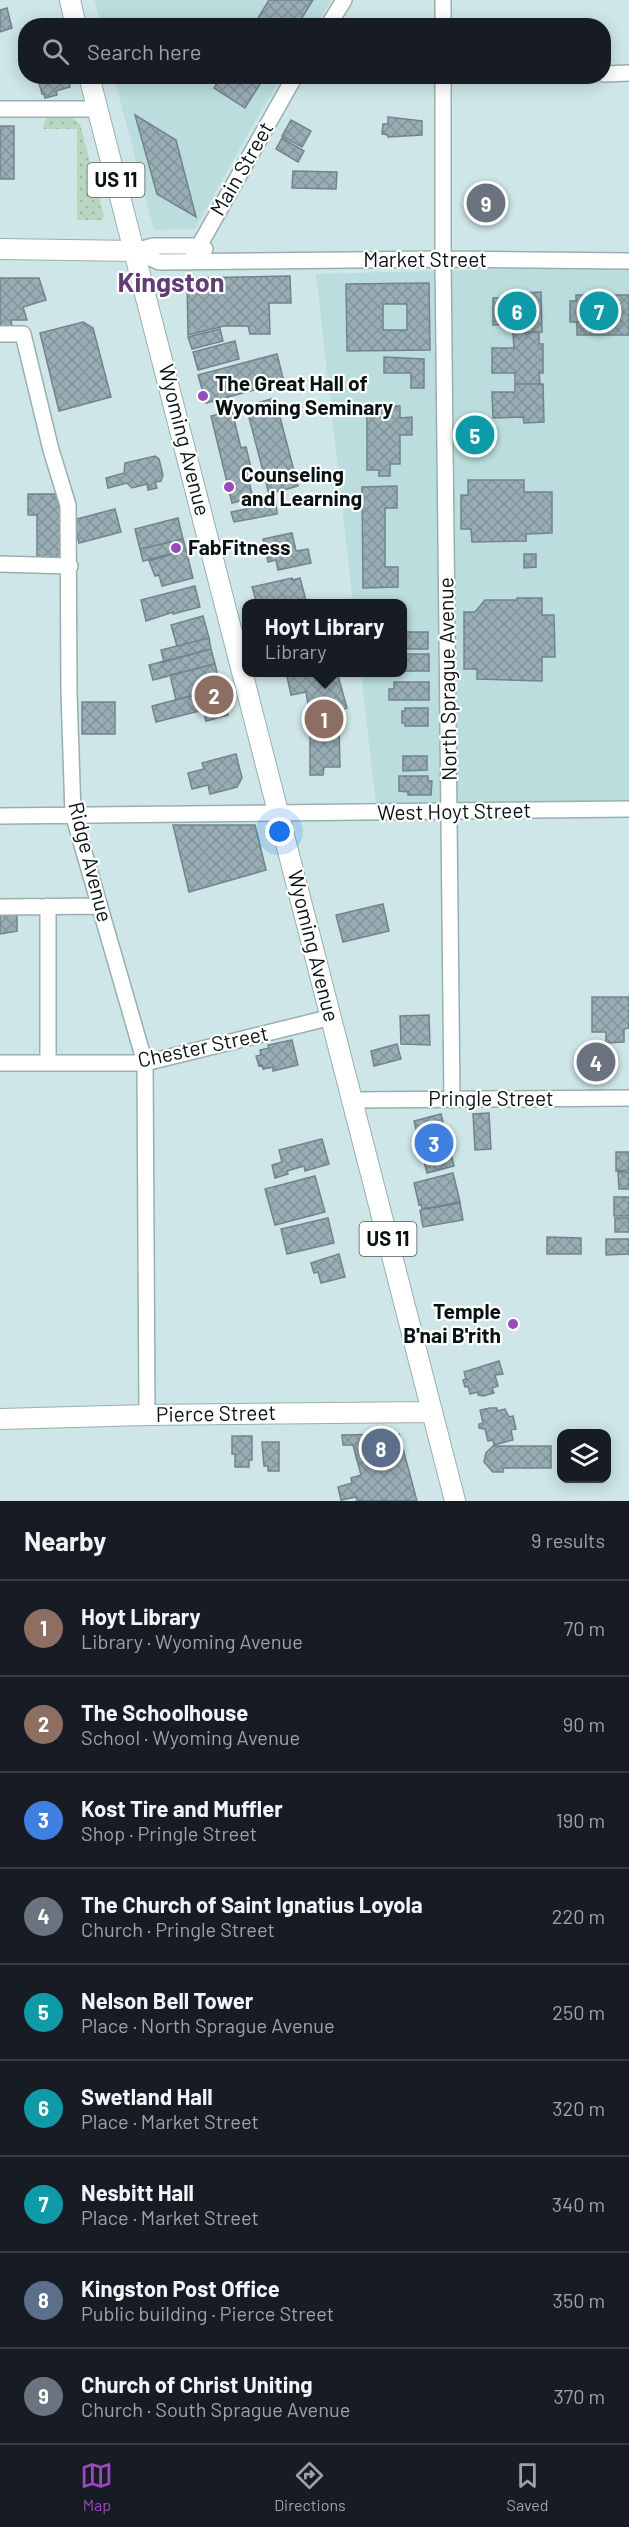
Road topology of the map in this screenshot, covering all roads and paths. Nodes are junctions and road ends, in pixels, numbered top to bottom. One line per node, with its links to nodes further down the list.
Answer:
1 (70, 0): 4 (main road)
2 (344, 0): 5 (street)
3 (442, 0): 6 (street)
4 (74, 18)
5 (333, 18)
6 (443, 18)
7 (611, 74): 8 (street)
8 (629, 74)
9 (91, 84): 13 (main road, US 11)
10 (290, 84): 14 (street, Main Street)
11 (443, 84): 17 (street, North Sprague Avenue)
12 (0, 109): 13 (street)
13 (98, 109): 16 (main road, US 11)
14 (199, 246): 16 (street, Market Street); 19 (street, Main Street); 20 (street)
15 (0, 249): 16 (main road, Market Street)
16 (135, 251): 19 (street, Market Street); 24 (main road, Wyoming Avenue / US 11)
17 (443, 259): 18 (street, Market Street); 20 (street, Market Street); 28 (street, North Sprague Avenue)
18 (629, 261)
19 (190, 262): 20 (street, Market Street)
20 (222, 262)
21 (0, 334): 23 (street, Ridge Avenue)
22 (0, 564): 23 (street)
23 (69, 566): 29 (street, Ridge Avenue)
24 (242, 666)
25 (245, 677): 27 (main road, Wyoming Avenue / US 11)
26 (629, 809): 28 (street, West Hoyt Street)
27 (280, 813): 28 (street, West Hoyt Street); 29 (street, West Hoyt Street); 34 (main road, Wyoming Avenue / US 11)
28 (450, 813): 40 (street, North Sprague Avenue)
29 (73, 814): 30 (street, West Hoyt Street); 32 (street, Ridge Avenue)
30 (0, 816)
31 (48, 906): 32 (street); 33 (street); 36 (street)
32 (100, 906): 37 (street, Ridge Avenue)
33 (0, 907)
34 (332, 1017): 37 (street, Chester Street); 39 (main road, Wyoming Avenue / US 11)
35 (0, 1063): 36 (street, Chester Street)
36 (48, 1063): 37 (street, Chester Street)
37 (145, 1063): 42 (street, Ridge Avenue)
38 (629, 1098): 40 (street, Pringle Street)
39 (353, 1100): 40 (street, Pringle Street); 41 (main road, Wyoming Avenue / US 11)
40 (452, 1100)
41 (432, 1412): 42 (main road, Pierce Street); 44 (main road, Wyoming Avenue / US 11)
42 (147, 1415): 43 (main road, Pierce Street)
43 (0, 1419)
44 (455, 1501)

